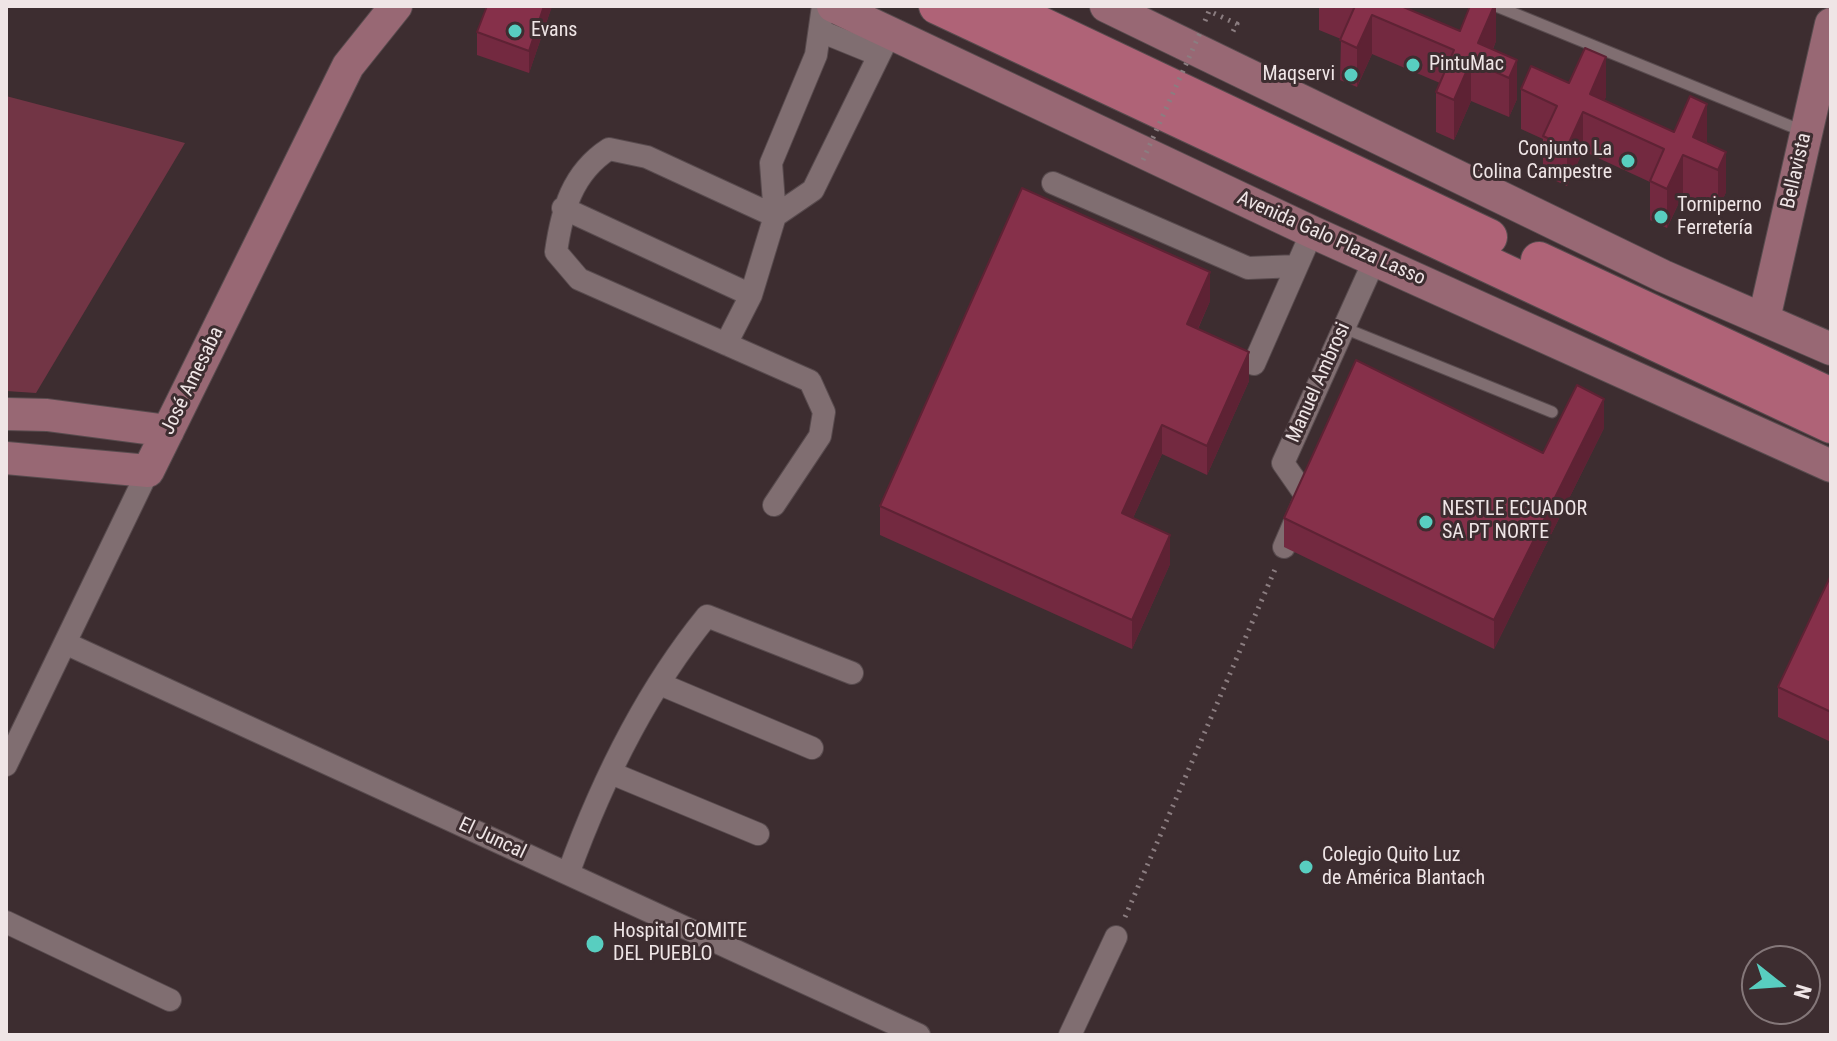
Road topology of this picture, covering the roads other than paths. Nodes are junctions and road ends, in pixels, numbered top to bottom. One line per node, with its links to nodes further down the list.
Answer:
1 (396, 6): 28 (main road, José Amesaba)
2 (823, 6): 7 (street)
3 (937, 6): 27 (main road, Avenida Galo Plaza Lasso)
4 (1001, 6): 23 (main road)
5 (1496, 6): 10 (lane)
6 (1122, 10): 18 (main road)
7 (827, 18): 8 (main road, Avenida Galo Plaza Lasso); 13 (street)
8 (884, 44): 13 (street); 14 (main road, Avenida Galo Plaza Lasso)
9 (1829, 44): 10 (main road, Bellavista)
10 (1806, 133): 18 (main road, Bellavista)
11 (1053, 183): 16 (street)
12 (563, 208): 13 (street); 17 (street); 20 (street)
13 (775, 216): 17 (street)
14 (1312, 232): 15 (main road, Avenida Galo Plaza Lasso); 16 (street)
15 (1375, 259): 19 (street, Manuel Ambrosi); 31 (main road, Avenida Galo Plaza Lasso)
16 (1297, 266): 22 (street)
17 (751, 295): 20 (street)
18 (1764, 319): 21 (main road)
19 (1344, 328): 24 (lane); 34 (street, Manuel Ambrosi)
20 (726, 344): 33 (street)
21 (1831, 349)
22 (1254, 364)
23 (1831, 396)
24 (1552, 412)
25 (6, 414): 26 (main road)
26 (47, 415): 28 (main road); 30 (main road)
27 (1831, 425)
28 (168, 431): 32 (main road, José Amesaba)
29 (6, 458): 30 (main road)
30 (41, 460): 32 (main road)
31 (1831, 466)
32 (148, 471): 35 (street, José Amesaba)
33 (774, 505)
34 (1284, 547)
35 (65, 643): 39 (street, José Amesaba); 42 (street, El Juncal)
36 (852, 673): 37 (street)
37 (660, 684): 38 (street); 40 (street)
38 (812, 748)
39 (6, 765)
40 (611, 773): 41 (street); 42 (street)
41 (758, 834)
42 (568, 874): 46 (street, El Juncal)
43 (6, 922): 45 (street)
44 (1116, 937): 47 (street)
45 (170, 1000)
46 (919, 1035)
47 (1070, 1035)

